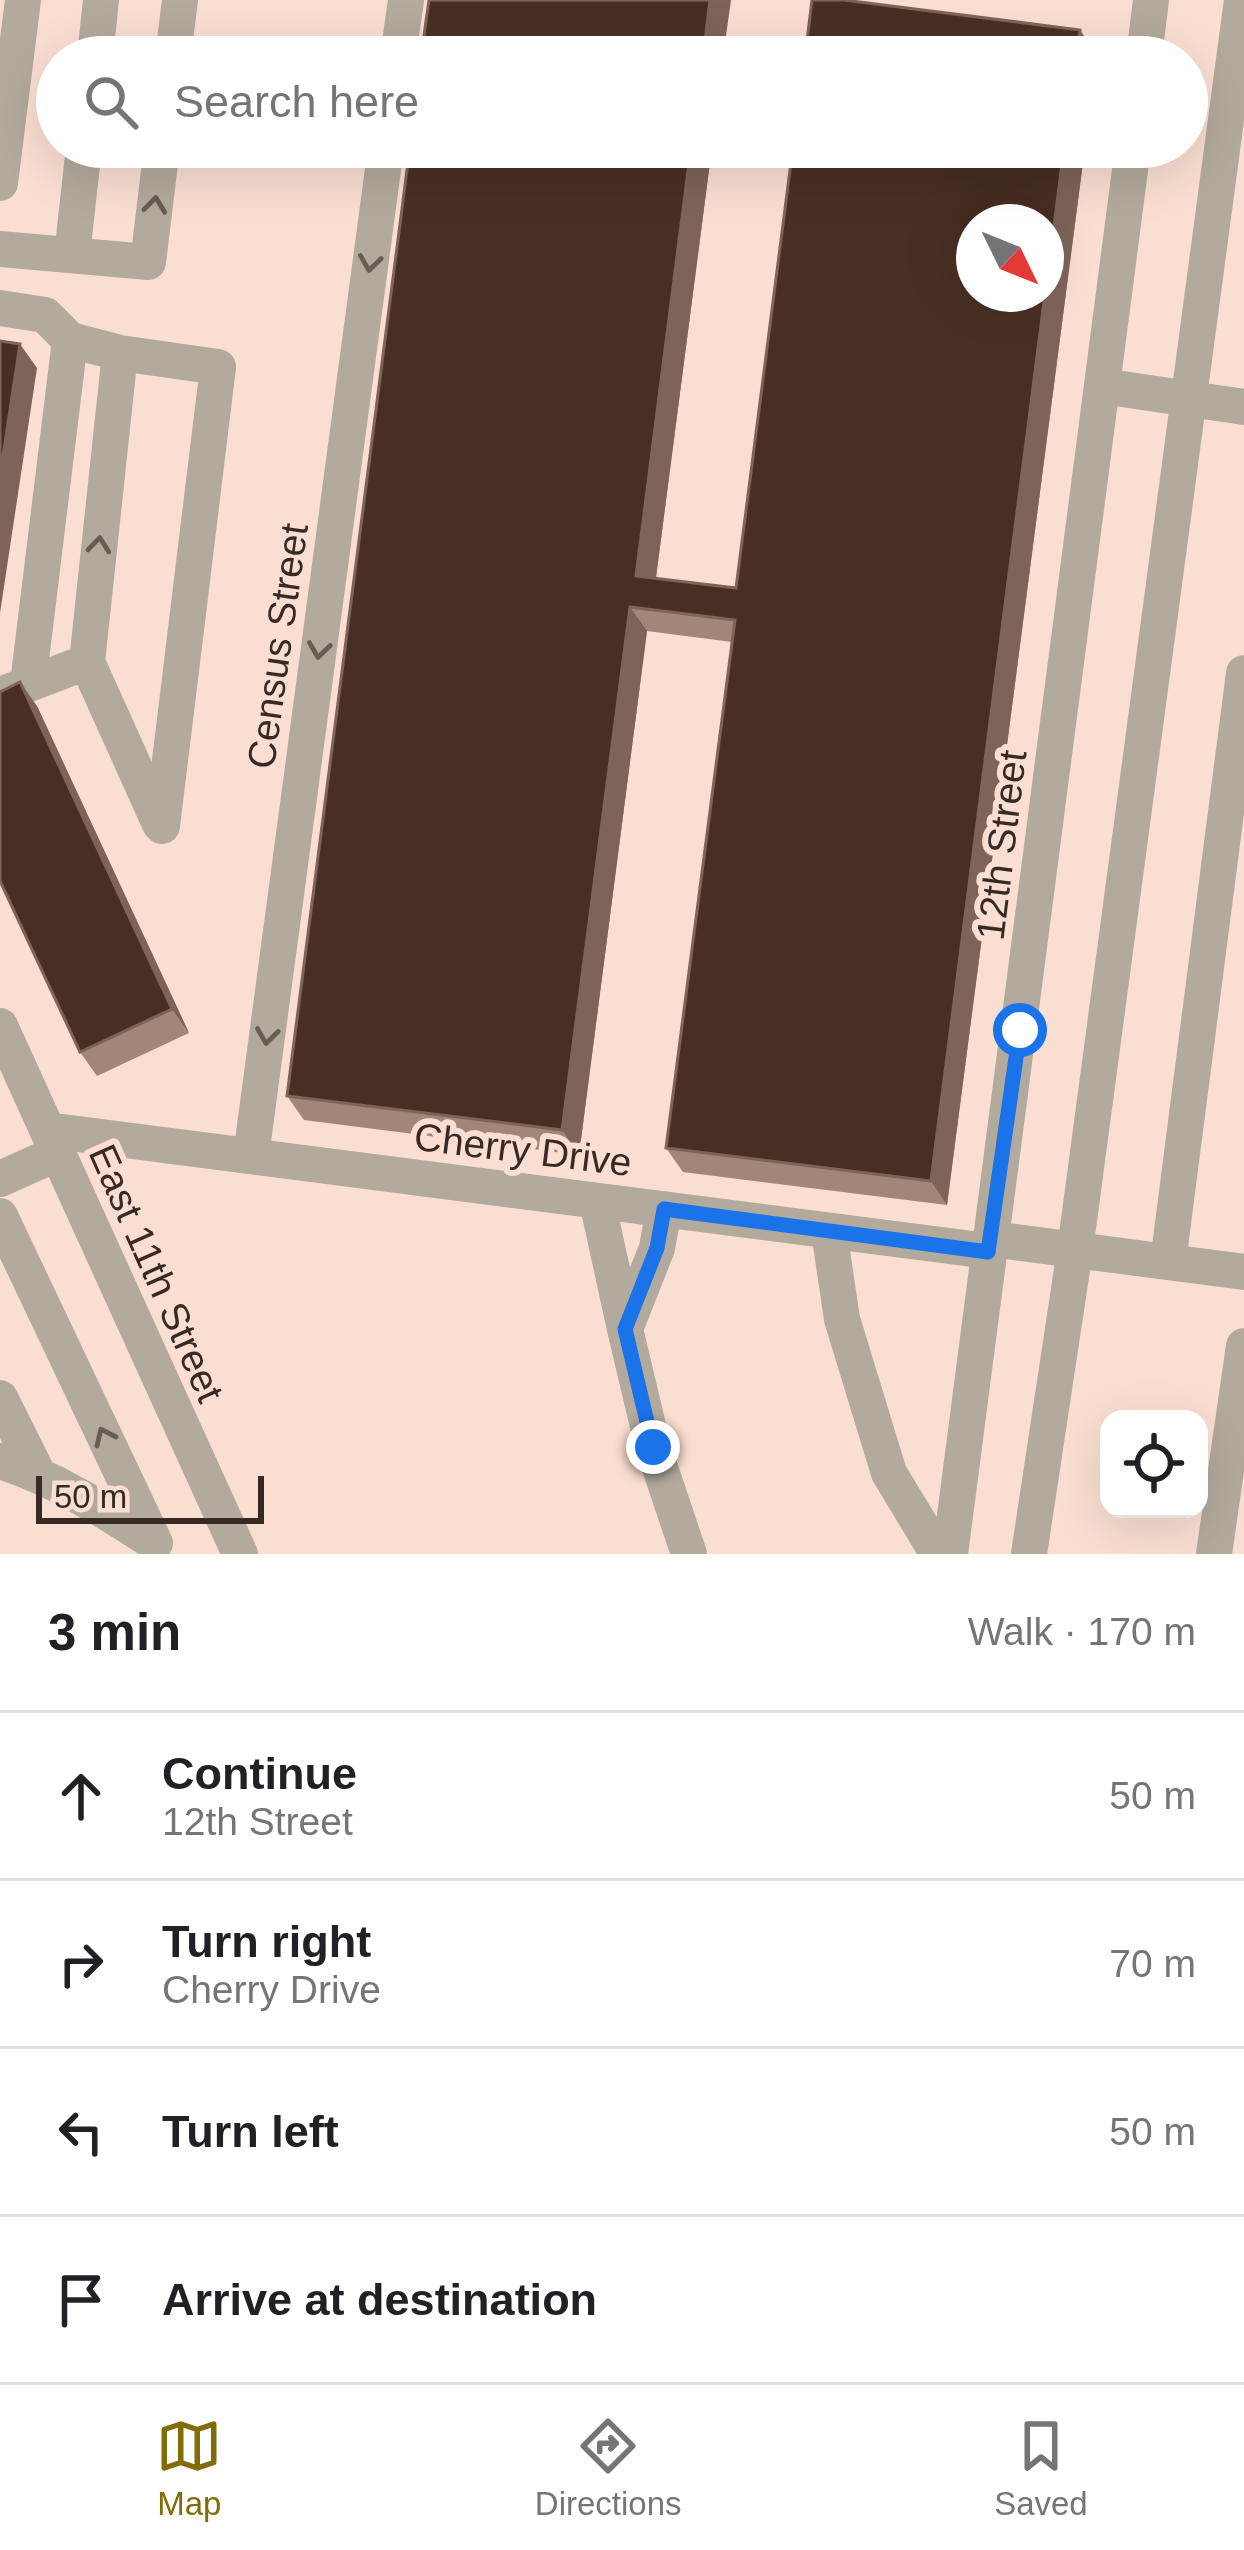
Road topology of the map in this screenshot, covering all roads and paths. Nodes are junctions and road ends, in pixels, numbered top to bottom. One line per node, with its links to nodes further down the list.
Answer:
1 (23, 0): 15 (street)
2 (101, 0): 7 (street)
3 (180, 0): 8 (street)
4 (406, 0): 9 (street)
5 (1151, 0): 10 (street)
6 (1242, 0): 22 (street)
7 (97, 36)
8 (176, 36)
9 (401, 36)
10 (1147, 36)
11 (82, 168): 17 (street)
12 (159, 168): 17 (street, one-way to 12)
13 (383, 168): 29 (street, Census Street, one-way to 29)
14 (1130, 168): 21 (street, 12th Street)
15 (0, 183)
16 (0, 249): 17 (street)
17 (72, 255)
18 (0, 308): 19 (street)
19 (70, 340): 20 (street); 26 (street)
20 (120, 353): 24 (street, one-way to 20); 24 (street)
21 (1102, 386): 22 (street); 35 (street, 12th Street)
22 (1188, 399): 23 (street); 36 (street)
23 (1244, 407)
24 (87, 662): 26 (street)
25 (1244, 673): 37 (street)
26 (14, 690)
27 (0, 1026): 28 (street, East 11th Street)
28 (52, 1141): 29 (street, Cherry Drive); 30 (street); 45 (street, East 11th Street)
29 (251, 1156): 31 (street, Cherry Drive)
30 (6, 1176)
31 (596, 1201): 32 (street, Cherry Drive); 39 (street)
32 (664, 1209): 34 (street, Cherry Drive); 39 (street)
33 (0, 1216): 44 (street, one-way to 33)
34 (829, 1231): 35 (street, Cherry Drive); 47 (street)
35 (990, 1245): 36 (street, Cherry Drive); 48 (street, 12th Street)
36 (1075, 1250): 37 (street, Cherry Drive); 49 (street)
37 (1168, 1262): 38 (street, Cherry Drive)
38 (1244, 1272)
39 (625, 1329): 46 (street)
40 (1244, 1346): 50 (street)
41 (0, 1398): 43 (street)
42 (0, 1461): 43 (street)
43 (37, 1472): 44 (street)
44 (163, 1548)
45 (240, 1554)
46 (689, 1554)
47 (938, 1554)
48 (950, 1554)
49 (1029, 1554)
50 (1214, 1554)

